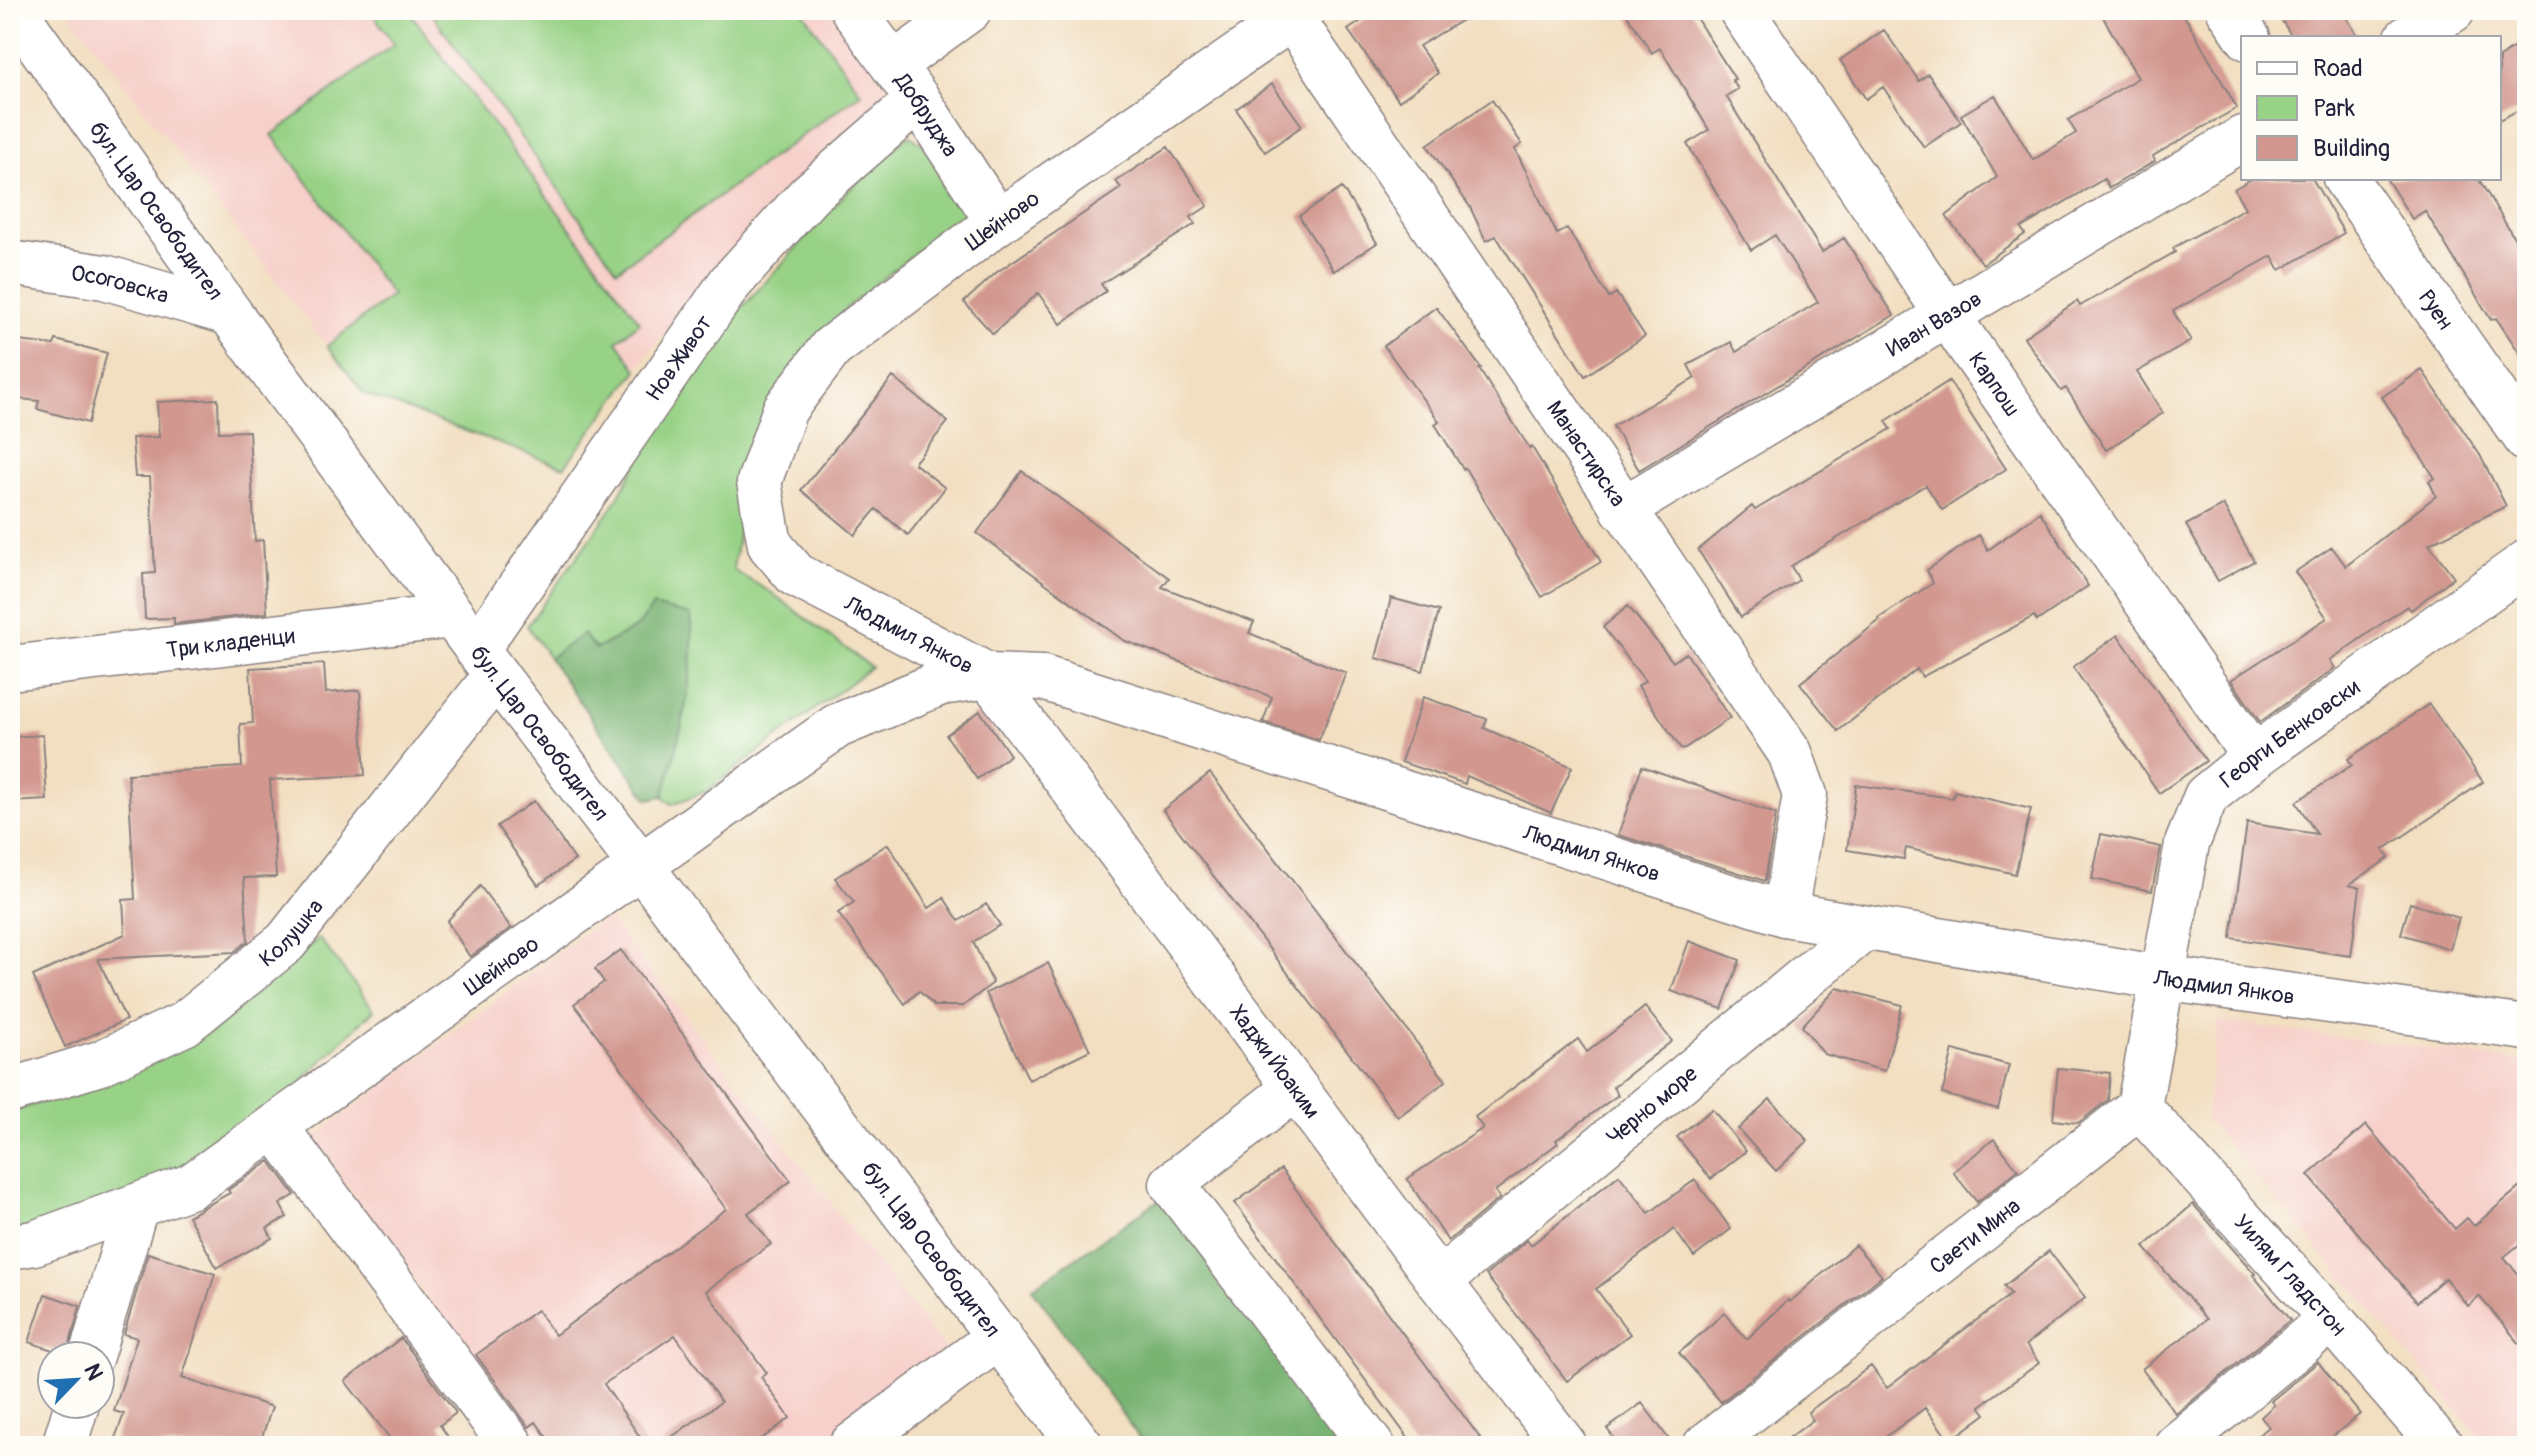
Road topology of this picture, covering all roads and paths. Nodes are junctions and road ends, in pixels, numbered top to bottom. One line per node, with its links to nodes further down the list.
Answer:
1 (14, 10): 16 (street, бул. Цар Освободител)
2 (853, 10): 10 (street, Добруджа)
3 (969, 10): 10 (street)
4 (1741, 10): 17 (street, Карпош)
5 (2229, 10): 8 (street)
6 (2453, 10): 9 (street)
7 (1295, 13): 14 (street, Шейново); 20 (street, Манастирска)
8 (2247, 36)
9 (2410, 36)
10 (893, 65): 11 (street, Добруджа)
11 (918, 100): 14 (street, Добруджа); 22 (street, Нов Живот)
12 (2241, 139): 17 (street, Иван Вазов)
13 (2346, 180): 18 (street, Руен)
14 (998, 222): 19 (street, Шейново)
15 (10, 263): 16 (street, Осоговска)
16 (229, 313): 22 (street, бул. Цар Освободител)
17 (1948, 316): 20 (street, Иван Вазов); 25 (street, Карпош)
18 (2527, 440)
19 (759, 482): 24 (street, Людмил Янков)
20 (1623, 509): 27 (street, Манастирска)
21 (2527, 562): 25 (street, Георги Бенковски)
22 (475, 647): 23 (street, Три кладенци); 26 (street, бул. Цар Освободител); 32 (street, Колушка)
23 (10, 668)
24 (989, 676): 26 (street, Шейново); 27 (street, Людмил Янков); 31 (street, Хаджи Йоаким)
25 (2254, 757): 29 (street, Георги Бенковски)
26 (641, 864): 34 (street, Шейново); 39 (street, бул. Цар Освободител)
27 (1785, 914): 28 (street, Людмил Янков)
28 (1865, 928): 29 (street, Людмил Янков); 37 (street, Черно море)
29 (2162, 978): 30 (street, Людмил Янков); 33 (street)
30 (2527, 1028)
31 (1295, 1088): 37 (street, Хаджи Йоаким); 46 (street)
32 (10, 1091)
33 (2139, 1107): 38 (street, Уилям Гладстон); 48 (street, Свети Мина)
34 (275, 1126): 35 (street, Шейново); 43 (street)
35 (136, 1207): 36 (street, Шейново); 40 (street)
36 (10, 1247)
37 (1439, 1281): 47 (street, Хаджи Йоаким)
38 (2331, 1319): 49 (street); 50 (street, Уилям Гладстон)
39 (1000, 1336): 44 (street); 45 (street, бул. Цар Освободител)
40 (96, 1340)
41 (72, 1420): 42 (street)
42 (64, 1446)
43 (512, 1446)
44 (851, 1446)
45 (1081, 1446)
46 (1372, 1446)
47 (1565, 1446)
48 (1705, 1446)
49 (2176, 1446)
50 (2441, 1446)

